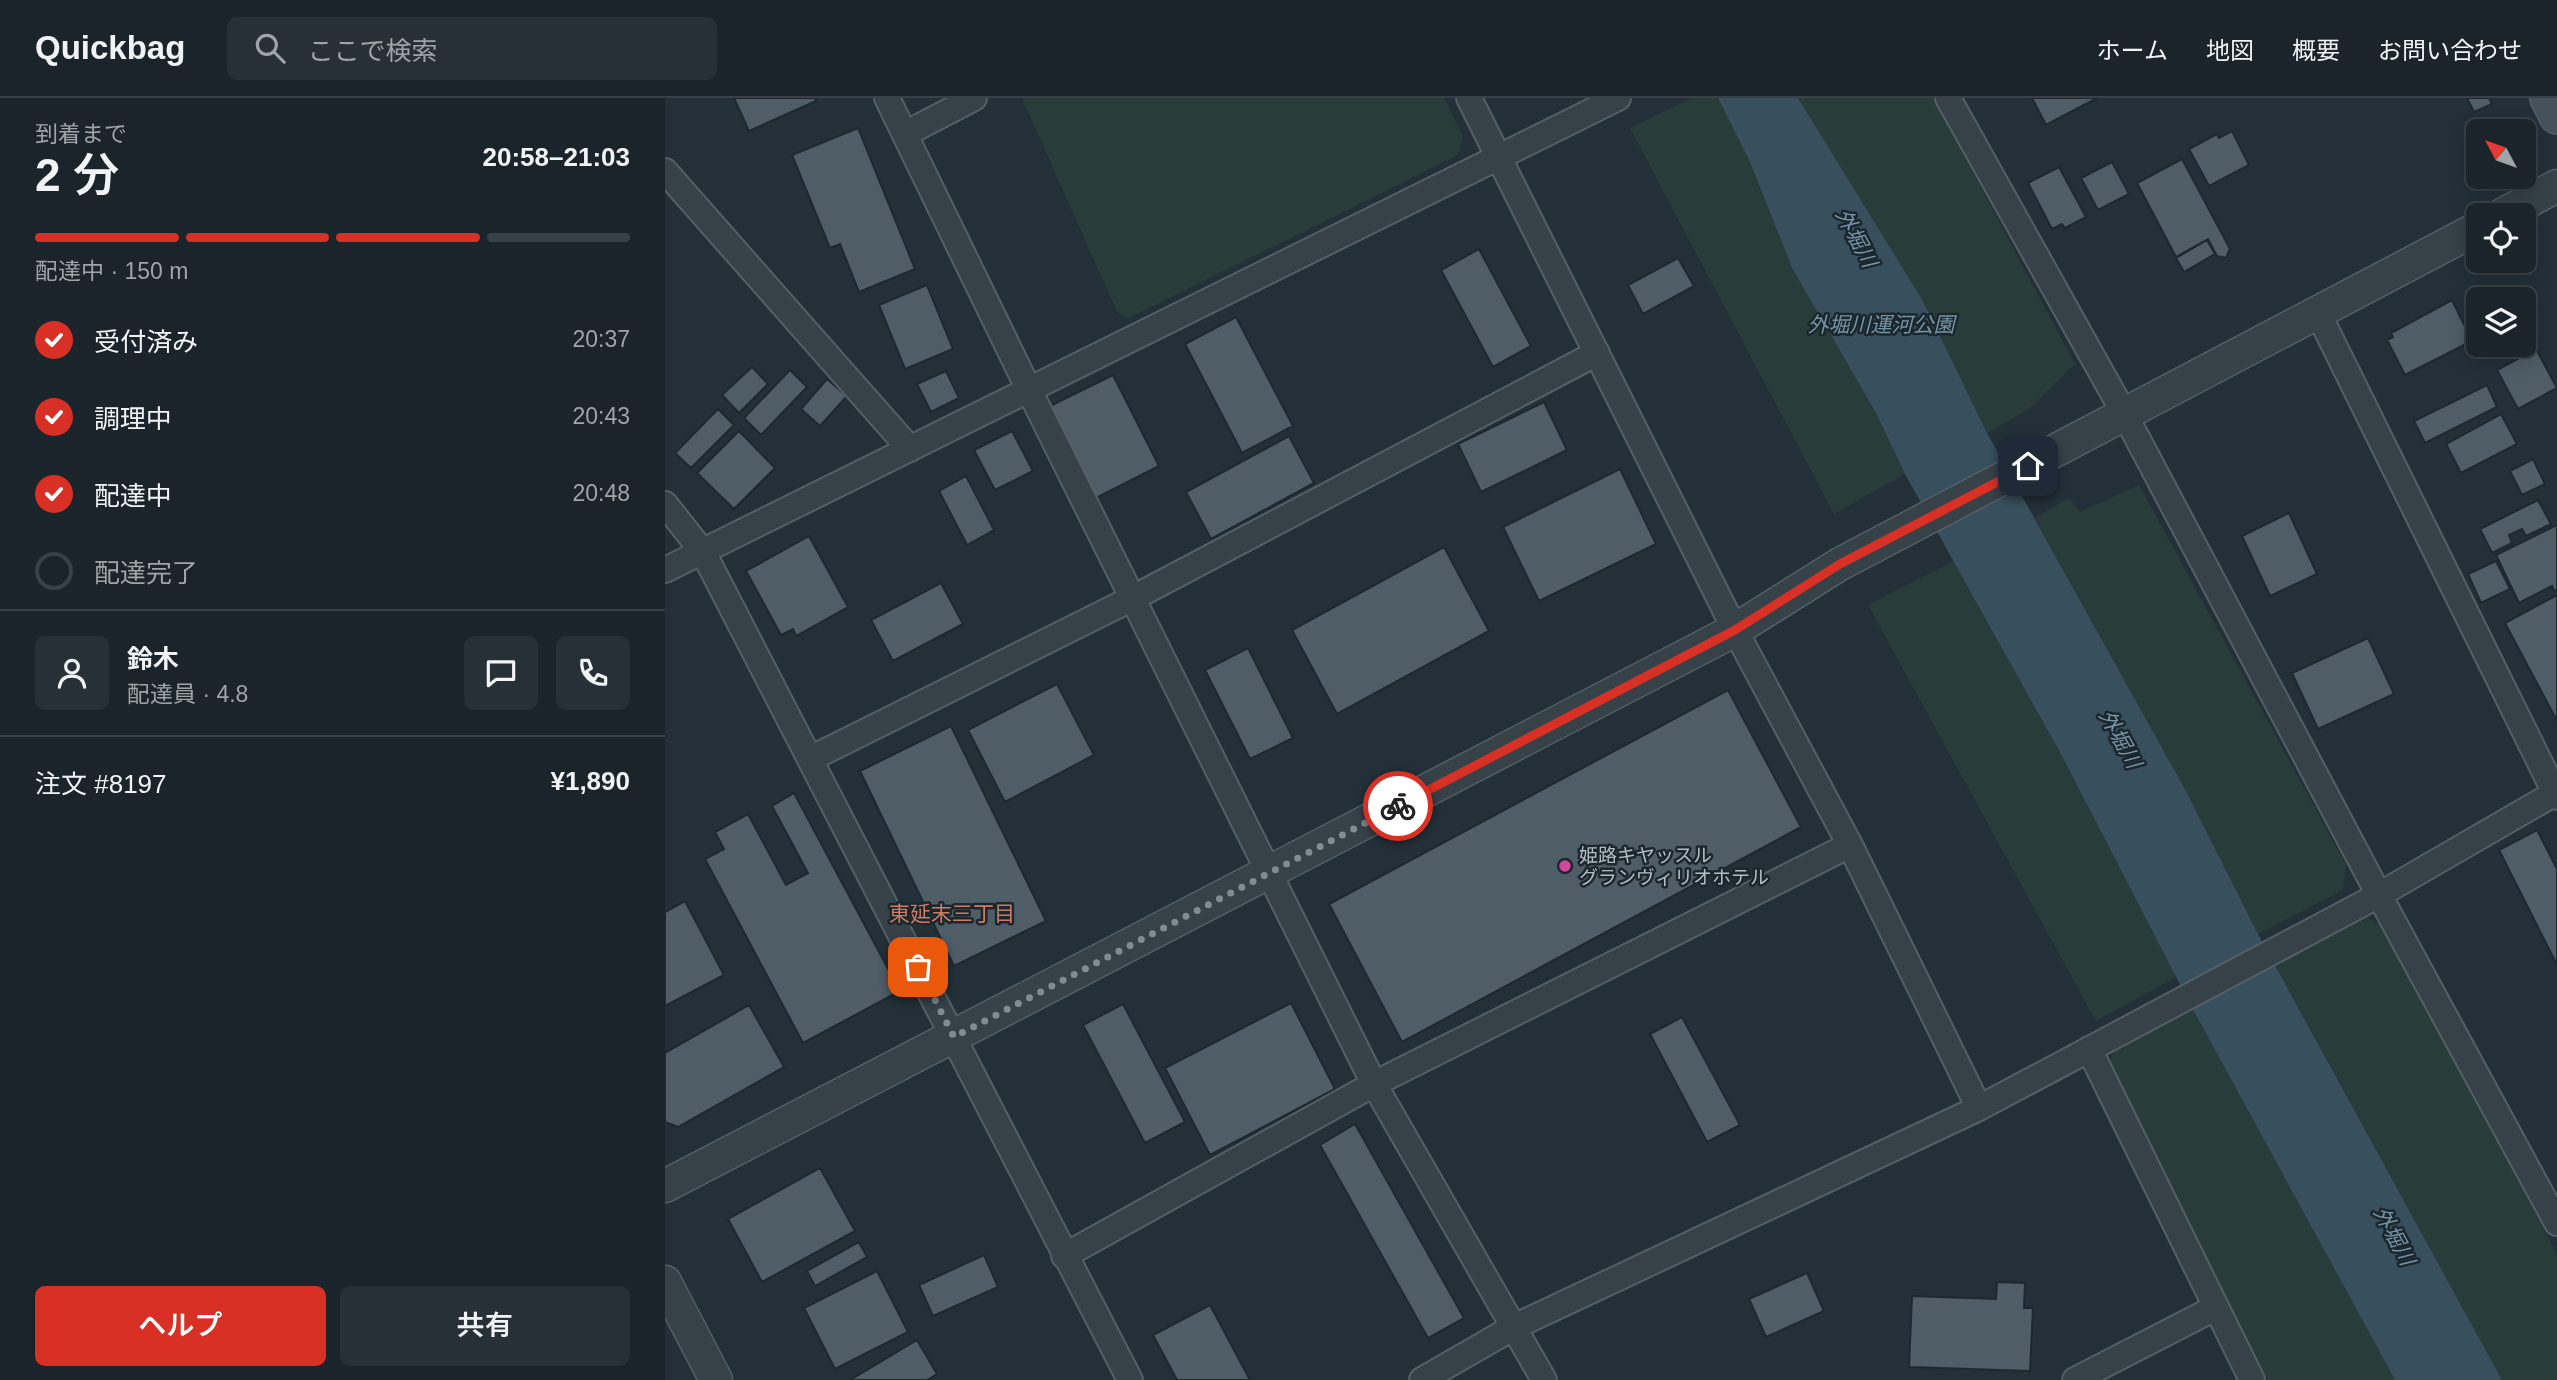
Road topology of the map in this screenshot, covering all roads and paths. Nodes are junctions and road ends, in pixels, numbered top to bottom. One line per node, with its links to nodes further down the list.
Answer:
1 (887, 98): 8 (street)
2 (974, 98): 8 (street)
3 (1469, 98): 9 (street)
4 (1618, 98): 9 (street)
5 (1948, 98): 17 (street)
6 (2548, 98): 7 (main road)
7 (2557, 116)
8 (905, 134): 16 (street)
9 (1500, 158): 15 (street); 16 (street)
10 (665, 171): 18 (street)
11 (2557, 186): 12 (street)
12 (2525, 203)
13 (2466, 234): 14 (street)
14 (2318, 313): 17 (street); 25 (street)
15 (1597, 353): 22 (street); 23 (street)
16 (1029, 390): 18 (street); 22 (street)
17 (2124, 413): 23 (street); 28 (street)
18 (910, 449): 20 (street)
19 (665, 504): 20 (street)
20 (703, 552): 21 (street); 24 (street)
21 (665, 570)
22 (1133, 598): 24 (street); 27 (street)
23 (1735, 630): 26 (street); 27 (street)
24 (810, 759): 29 (street)
25 (2556, 794): 28 (street)
26 (1850, 845): 31 (street); 32 (street)
27 (1269, 874): 29 (street); 31 (street)
28 (2379, 895): 30 (street); 34 (street)
29 (954, 1037): 33 (street); 35 (street)
30 (2089, 1049): 32 (street); 37 (street)
31 (1374, 1084): 35 (street); 38 (street)
32 (1979, 1108): 38 (street)
33 (665, 1186)
34 (2557, 1223)
35 (1064, 1255): 40 (street)
36 (665, 1282): 39 (street)
37 (2215, 1308): 43 (street); 44 (street)
38 (1514, 1327): 41 (street); 42 (street)
39 (716, 1380)
40 (1130, 1380)
41 (1423, 1380)
42 (1544, 1380)
43 (2075, 1380)
44 (2252, 1380)

